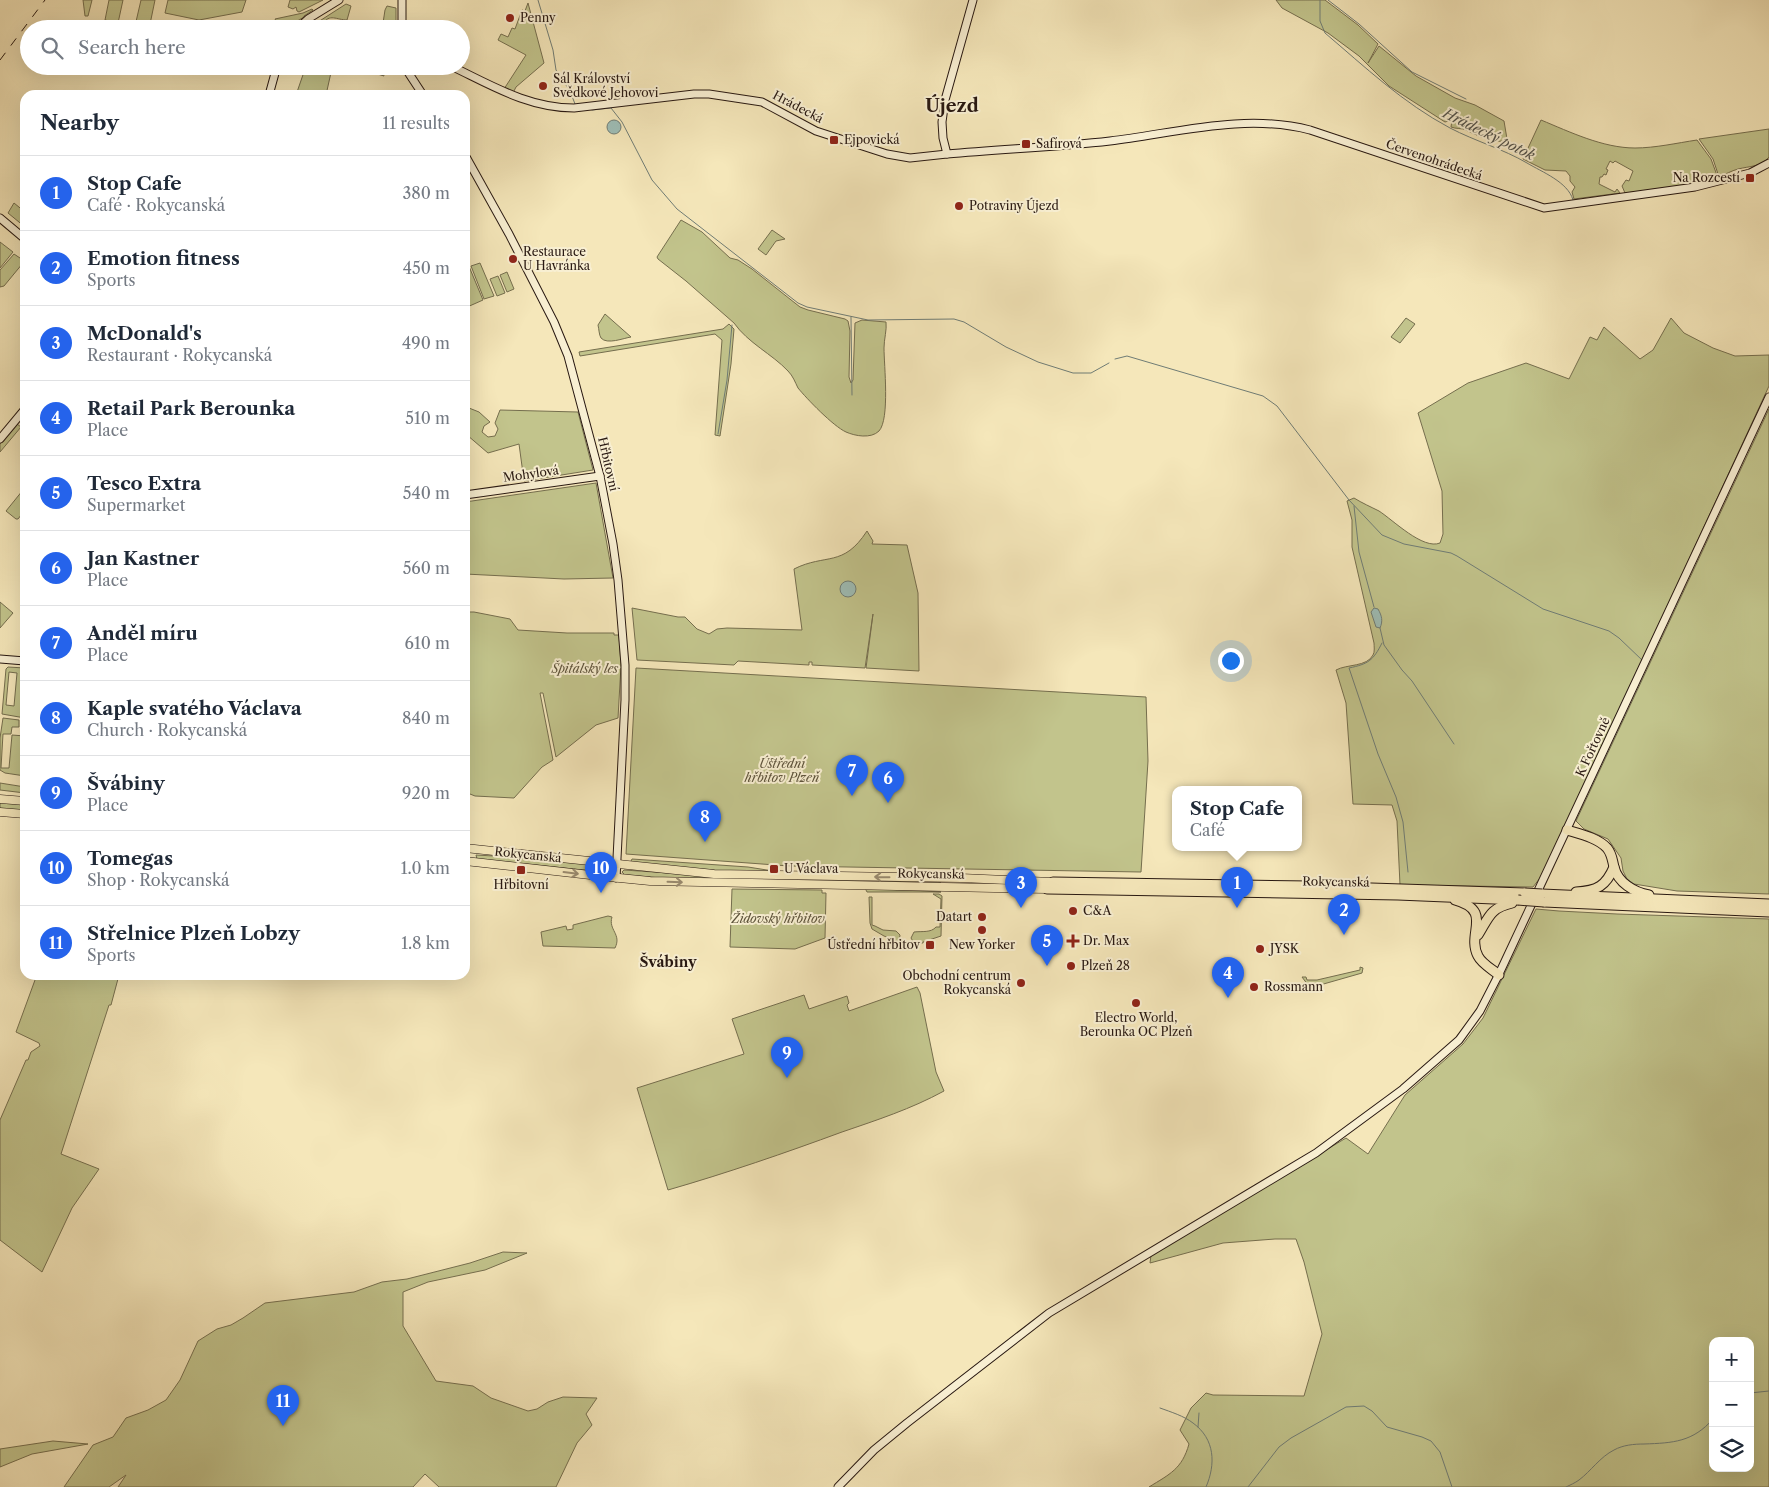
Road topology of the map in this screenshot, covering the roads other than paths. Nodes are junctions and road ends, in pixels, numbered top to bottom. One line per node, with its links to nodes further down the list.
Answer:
1 (339, 0): 4 (street)
2 (402, 0): 5 (street)
3 (973, 0): 12 (street)
4 (307, 20)
5 (402, 20)
6 (275, 75): 9 (street)
7 (410, 75): 10 (street)
8 (469, 75): 12 (street, Hrádecká)
9 (270, 90)
10 (420, 90)
11 (1109, 141): 12 (street, Hrádecká); 16 (street, Červenohrádecká)
12 (948, 154)
13 (470, 164): 22 (street, Hřbitovní)
14 (1769, 164): 16 (street, Červenohrádecká)
15 (1769, 171): 16 (street, Červenohrádecká)
16 (1750, 173)
17 (0, 218): 18 (street)
18 (20, 235)
19 (1769, 396): 30 (street, K Fořtovně)
20 (20, 415): 21 (street)
21 (0, 439)
22 (600, 476): 23 (street, Mohylová); 33 (street, Hřbitovní)
23 (470, 494)
24 (0, 660): 25 (street)
25 (20, 661)
26 (0, 799): 27 (main road)
27 (20, 801)
28 (0, 812): 29 (main road)
29 (20, 814)
30 (1568, 830): 34 (highway); 45 (street, K Fořtovně)
31 (470, 849): 33 (main road, Rokycanská)
32 (470, 862): 35 (main road, Rokycanská, one-way to 35)
33 (616, 865): 35 (street, Hřbitovní); 36 (main road, Rokycanská, one-way to 33)
34 (1614, 867): 39 (highway); 41 (highway)
35 (616, 878): 36 (main road, Rokycanská, one-way to 36)
36 (1050, 885): 37 (highway, Rokycanská)
37 (1397, 889): 38 (highway); 40 (highway)
38 (1443, 897): 40 (highway); 44 (highway)
39 (1543, 898): 40 (highway, bridge); 41 (highway); 43 (highway)
40 (1522, 899): 44 (highway)
41 (1682, 901): 42 (highway)
42 (1769, 904)
43 (1769, 912)
44 (1476, 947): 45 (highway)
45 (1499, 975): 46 (street, K Fořtovně)
46 (838, 1487)

